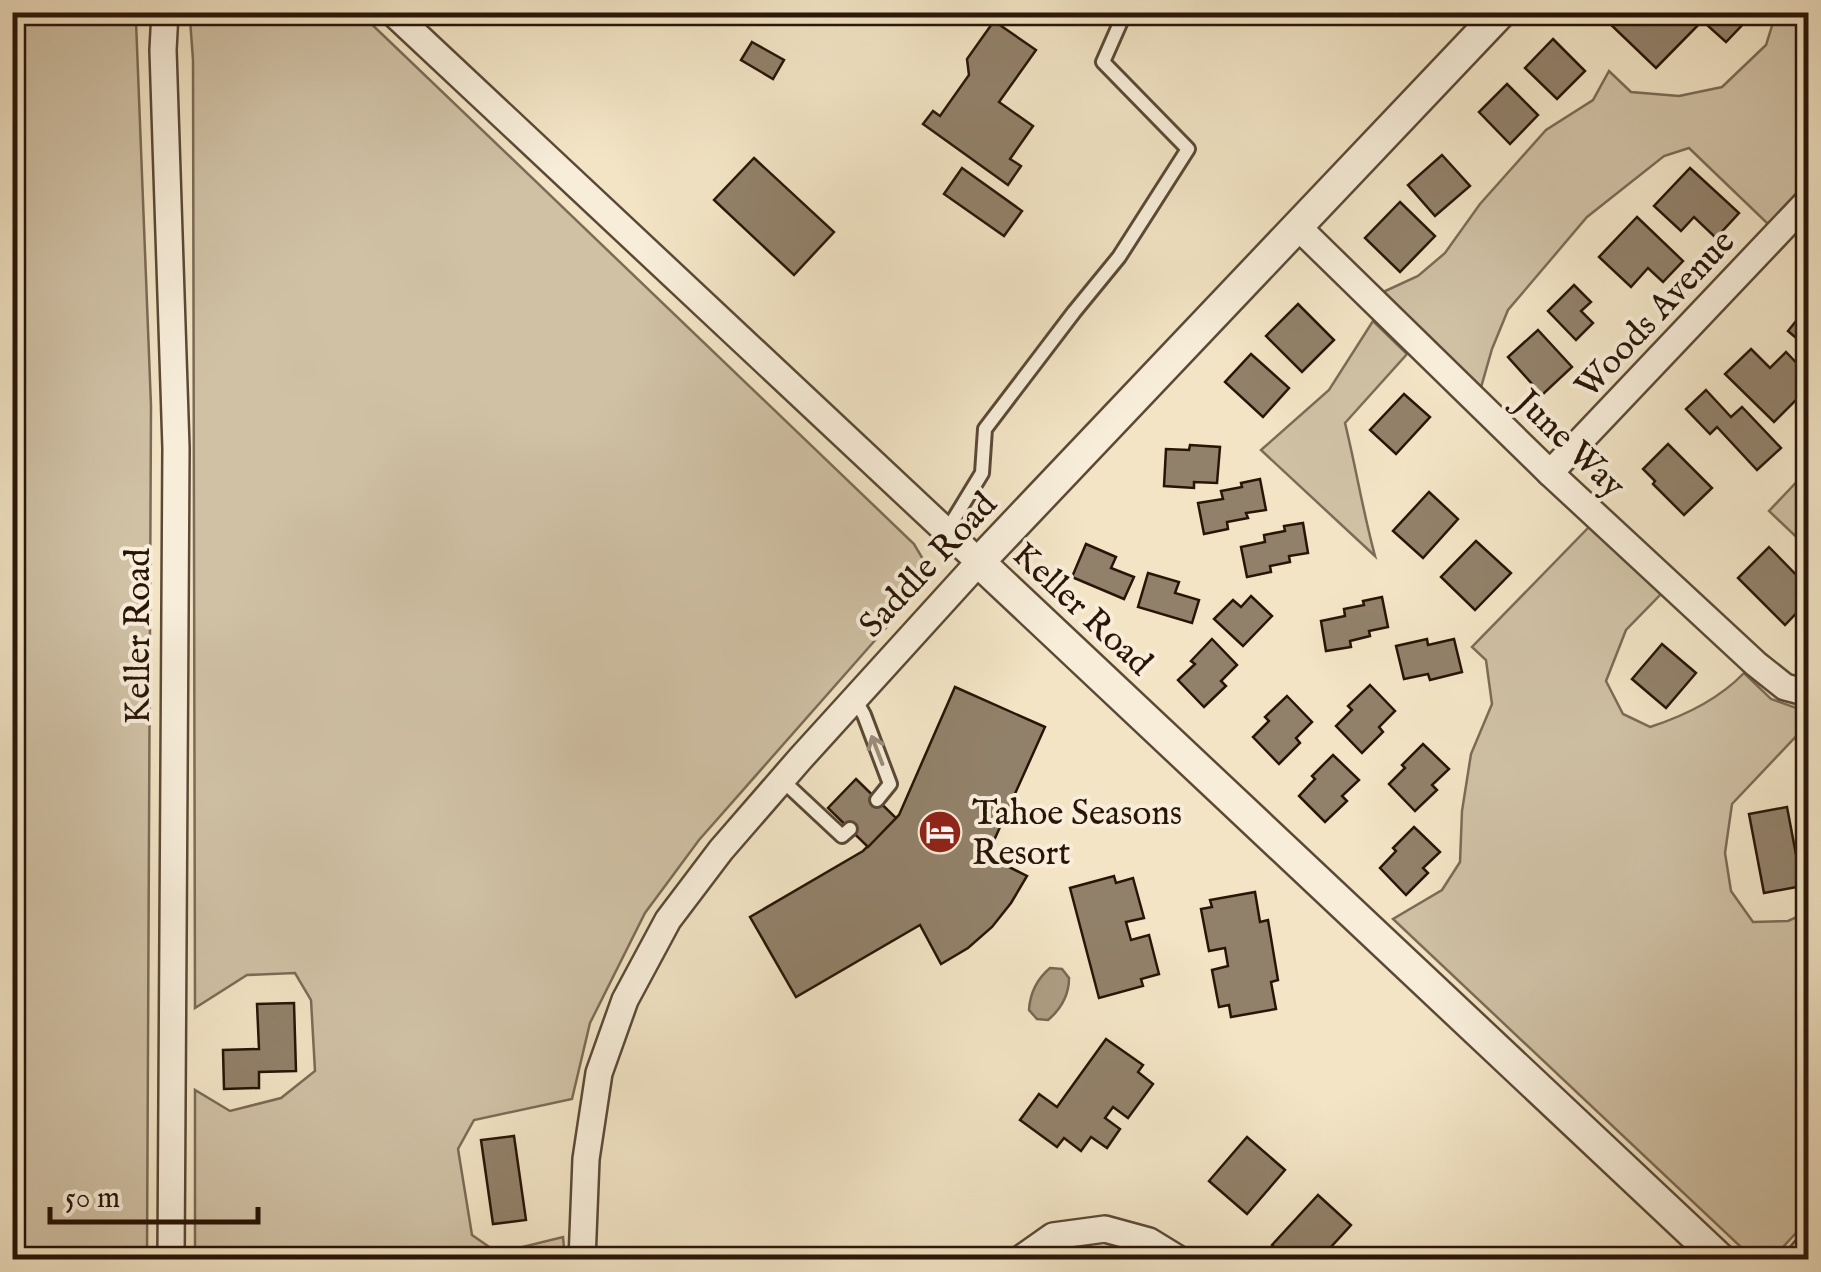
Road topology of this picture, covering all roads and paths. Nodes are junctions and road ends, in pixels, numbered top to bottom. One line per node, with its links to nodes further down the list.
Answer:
1 (165, 12): 16 (street, Keller Road)
2 (392, 12): 8 (street, Keller Road)
3 (1125, 12): 8 (lane)
4 (1500, 12): 6 (street, Saddle Road)
5 (1808, 201): 7 (street, Woods Avenue)
6 (1297, 226): 7 (street, June Way); 9 (street, Saddle Road)
7 (1550, 473): 10 (street, June Way)
8 (946, 532): 9 (street, Keller Road)
9 (978, 562): 11 (street, Saddle Road); 20 (street, Keller Road)
10 (1808, 692)
11 (855, 698): 12 (street, Saddle Road); 13 (lane, one-way to 11)
12 (782, 780): 14 (lane); 17 (street, Saddle Road)
13 (877, 800)
14 (850, 830)
15 (1808, 1247): 21 (street)
16 (171, 1260)
17 (582, 1260)
18 (1019, 1260): 19 (street)
19 (1180, 1260)
20 (1721, 1260)
21 (1796, 1260)

